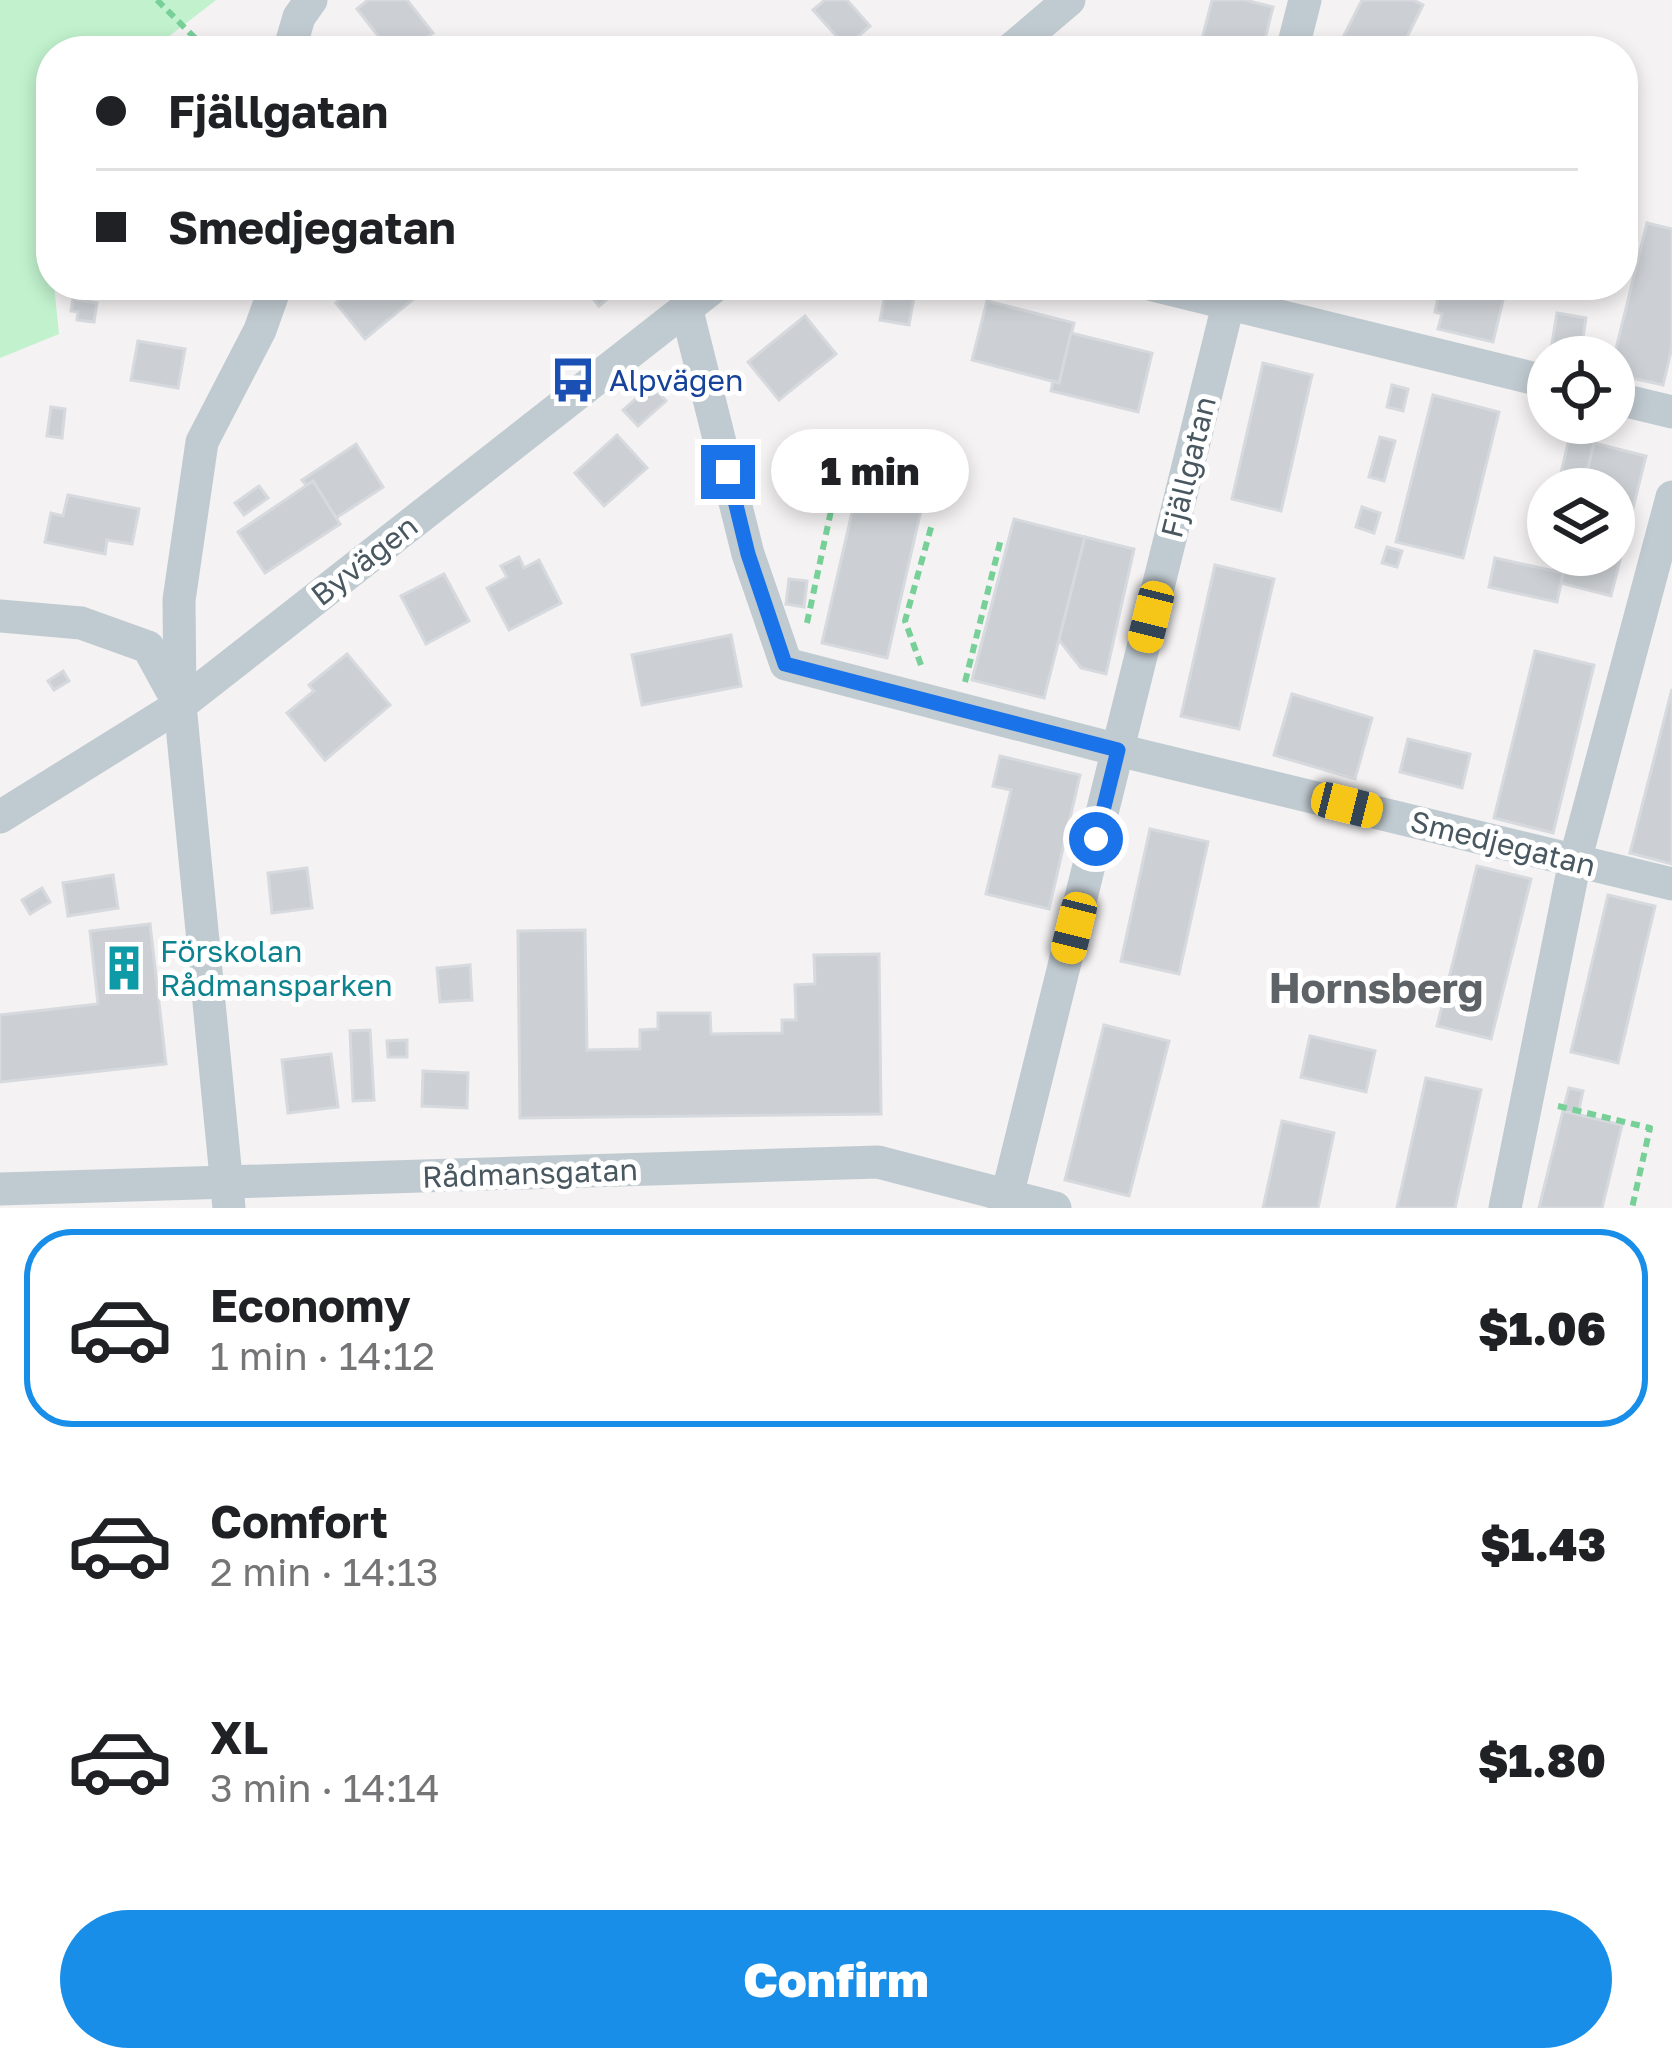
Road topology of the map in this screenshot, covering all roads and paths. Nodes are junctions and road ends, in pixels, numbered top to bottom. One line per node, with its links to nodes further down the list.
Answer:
1 (157, 0): 5 (path)
2 (311, 0): 6 (street)
3 (1070, 0): 7 (street)
4 (1305, 0): 8 (street)
5 (193, 36)
6 (294, 36)
7 (1027, 36)
8 (1296, 36)
9 (271, 300): 23 (street)
10 (696, 300): 13 (street, Byvägen)
11 (1229, 300): 25 (street, Fjällgatan)
12 (1248, 300): 14 (street)
13 (686, 308): 22 (street); 23 (street, Byvägen)
14 (1527, 376)
15 (1635, 403): 16 (street)
16 (1672, 412)
17 (838, 478): 22 (path)
18 (1672, 497): 27 (street)
19 (932, 524): 24 (path)
20 (1000, 539): 24 (path)
21 (0, 616): 23 (street)
22 (797, 667): 24 (street, Smedjegatan)
23 (180, 705): 26 (street, Byvägen); 31 (street)
24 (946, 705): 25 (street, Smedjegatan)
25 (1118, 750): 27 (street, Smedjegatan); 32 (street, Fjällgatan)
26 (0, 817)
27 (1575, 861): 28 (street, Smedjegatan); 34 (street)
28 (1672, 884)
29 (1564, 1107): 35 (path)
30 (0, 1189): 31 (street, Rådmansgatan)
31 (227, 1195): 32 (street, Rådmansgatan)
32 (1005, 1202): 33 (street, Rådmansgatan)
33 (1055, 1208)
34 (1505, 1208)
35 (1632, 1208)

